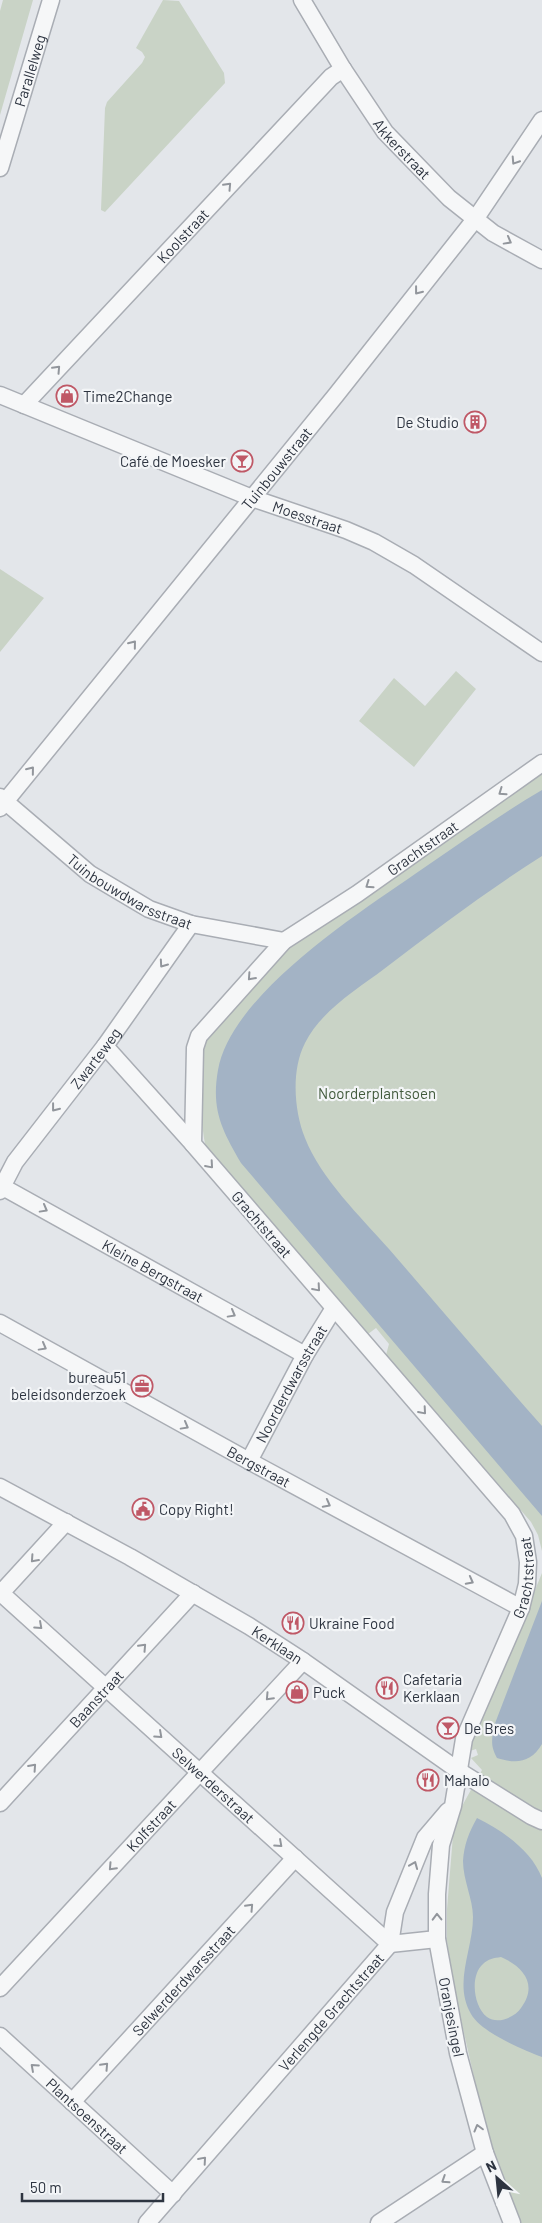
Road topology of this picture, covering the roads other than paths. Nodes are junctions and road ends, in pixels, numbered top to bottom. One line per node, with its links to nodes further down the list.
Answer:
1 (51, 0): 5 (street, Parallelweg)
2 (302, 0): 3 (street, Akkerstraat)
3 (343, 69): 6 (street, Akkerstraat); 9 (street, Koolstraat, one-way to 3)
4 (542, 120): 6 (street, Tuinbouwstraat, one-way to 6)
5 (0, 168)
6 (476, 218): 7 (street, Akkerstraat, one-way to 7); 10 (street, Tuinbouwstraat, one-way to 10)
7 (542, 260)
8 (0, 395): 9 (street, Moesstraat)
9 (24, 405): 10 (street, Moesstraat)
10 (252, 498): 11 (street, Moesstraat); 13 (street, Tuinbouwstraat, one-way to 10)
11 (542, 653)
12 (542, 764): 15 (street, Grachtstraat, one-way to 15)
13 (2, 802): 14 (street, Tuinbouwdwarsstraat)
14 (191, 924): 15 (street, Tuinbouwdwarsstraat); 16 (street, Zwarteweg, one-way to 16)
15 (284, 941): 17 (street, Grachtstraat, one-way to 17)
16 (105, 1046): 17 (street); 18 (street, Zwarteweg, one-way to 18)
17 (193, 1144): 19 (street, Grachtstraat, one-way to 19)
18 (1, 1188): 21 (street, Kleine Bergstraat, one-way to 21)
19 (334, 1308): 21 (street, Noorderdwarsstraat); 27 (street, Grachtstraat, one-way to 27)
20 (0, 1323): 22 (street, Bergstraat, one-way to 22)
21 (305, 1356): 22 (street, Noorderdwarsstraat)
22 (249, 1461): 27 (street, Bergstraat, one-way to 27)
23 (0, 1487): 24 (street, Kerklaan)
24 (66, 1522): 25 (street, Kerklaan); 26 (street, one-way to 26)
25 (193, 1593): 28 (street, Kerklaan); 29 (street, Baanstraat, one-way to 25)
26 (1, 1594): 29 (street, Selwerderstraat, one-way to 29)
27 (520, 1608): 30 (street, Grachtstraat)
28 (302, 1661): 30 (street, Kerklaan); 31 (street, Kolfstraat, one-way to 31)
29 (106, 1687): 31 (street, Selwerderstraat, one-way to 31); 32 (street, Baanstraat, one-way to 29)
30 (459, 1771): 33 (street); 34 (street, Kerklaan)
31 (200, 1772): 35 (street, Selwerderstraat, one-way to 35); 38 (street, Kolfstraat, one-way to 38)
32 (0, 1803)
33 (453, 1806): 36 (street, Oranjesingel, one-way to 33); 37 (street, Verlengde Grachtstraat, one-way to 33)
34 (542, 1821)
35 (295, 1858): 37 (street, Selwerderstraat); 40 (street, Selwerderdwarsstraat, one-way to 35)
36 (437, 1939): 37 (street); 41 (street, Oranjesingel, one-way to 36)
37 (390, 1944): 42 (street, Verlengde Grachtstraat, one-way to 37)
38 (0, 1988)
39 (0, 2036): 40 (street, Plantsoenstraat, one-way to 39)
40 (72, 2102): 42 (street, Plantsoenstraat)
41 (485, 2153): 44 (street, one-way to 44); 45 (street, Oranjesingel)
42 (173, 2194): 43 (street, Verlengde Grachtstraat)
43 (147, 2223)
44 (379, 2223)
45 (512, 2223)

